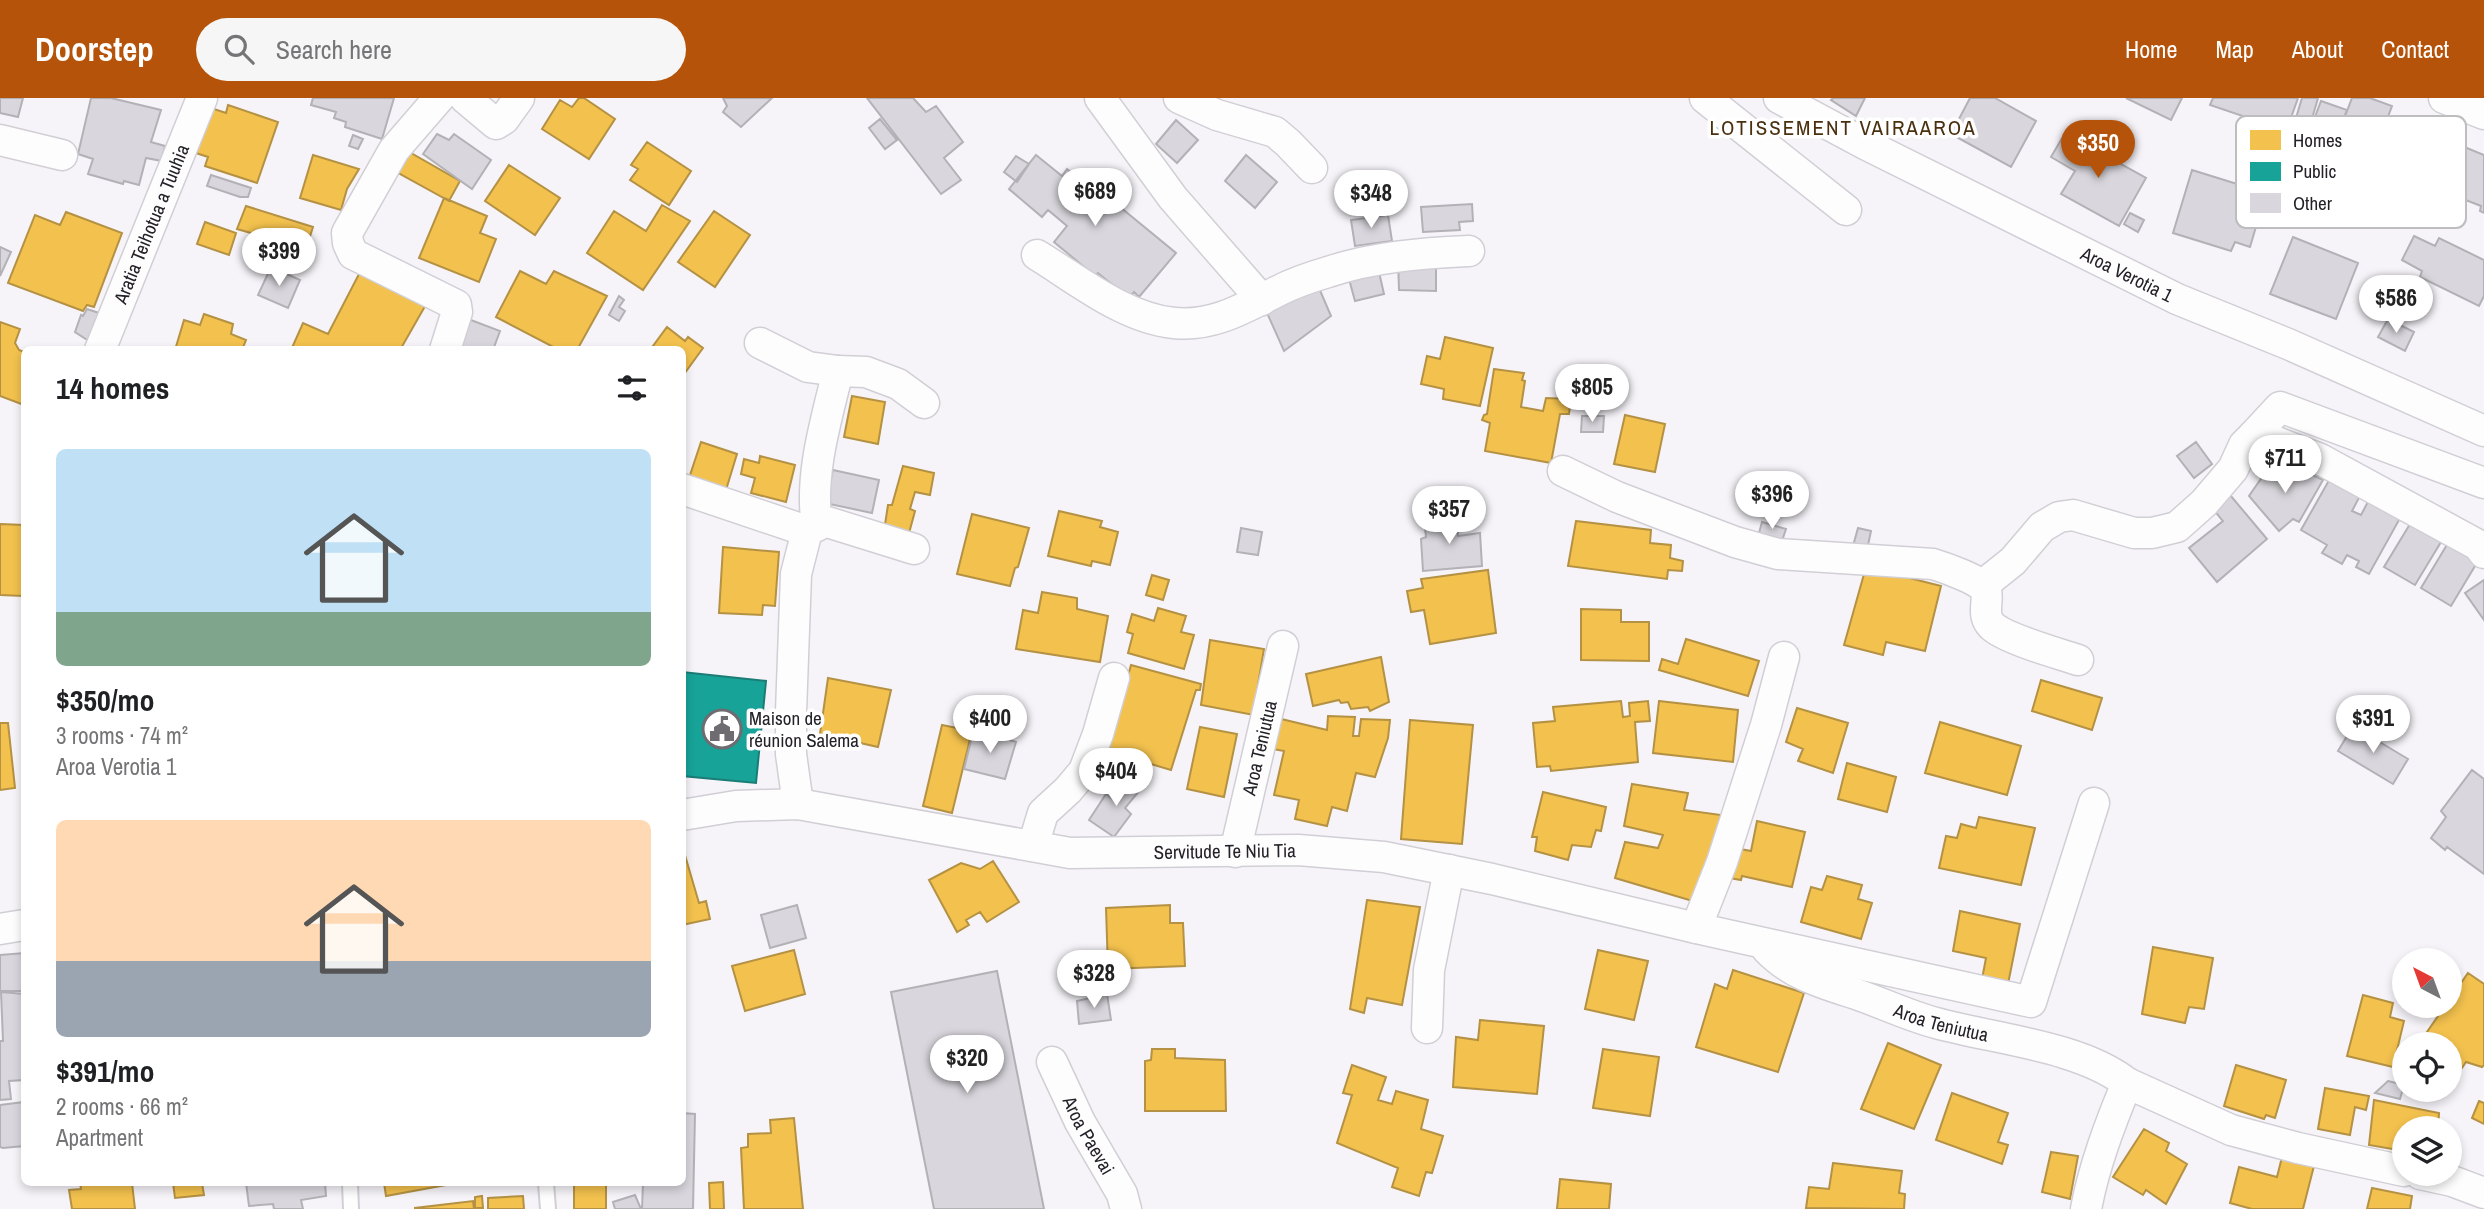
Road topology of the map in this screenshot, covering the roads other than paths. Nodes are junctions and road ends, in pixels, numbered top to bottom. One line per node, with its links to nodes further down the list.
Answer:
1 (202, 98): 19 (street, Aratia Teihotua a Tuuhia)
2 (439, 98): 20 (street)
3 (465, 98): 4 (street)
4 (519, 98)
5 (1100, 98): 17 (street)
6 (1179, 98): 13 (street)
7 (1705, 98): 14 (street)
8 (1779, 98): 23 (street, Aroa Verotia 1)
9 (2444, 98): 10 (street)
10 (2484, 114)
11 (0, 140): 12 (street)
12 (62, 155)
13 (1312, 168)
14 (1846, 210)
15 (1469, 251): 17 (street)
16 (1037, 255): 17 (street)
17 (1262, 300)
18 (760, 343): 21 (street)
19 (102, 346)
20 (446, 346)
21 (838, 372): 22 (street); 28 (street)
22 (924, 403)
23 (2484, 431)
24 (2254, 435): 26 (street); 30 (street); 31 (street)
25 (1563, 471): 31 (street)
26 (2484, 483)
27 (686, 490): 28 (street)
28 (812, 528): 29 (street); 37 (street)
29 (914, 549)
30 (2484, 553)
31 (1983, 585): 34 (street)
32 (1283, 646): 40 (street, Aroa Teniutua)
33 (1784, 657): 43 (street)
34 (2078, 660)
35 (1114, 678): 39 (street)
36 (2094, 803): 45 (street, Servitude Te Niu Tia)
37 (798, 804): 38 (street, Servitude Te Niu Tia); 39 (street, Servitude Te Niu Tia)
38 (686, 814)
39 (1033, 846): 40 (street, Servitude Te Niu Tia)
40 (1235, 852): 41 (street, Servitude Te Niu Tia)
41 (1449, 870): 43 (street, Servitude Te Niu Tia); 46 (street)
42 (21, 926): 44 (street)
43 (1696, 928): 45 (street, Servitude Te Niu Tia)
44 (0, 929)
45 (1762, 943): 48 (street, Aroa Teniutua)
46 (1427, 1028)
47 (1052, 1062): 56 (street, Aroa Paevai)
48 (2127, 1083): 49 (street, Aroa Teniutua); 57 (street)
49 (2392, 1168)
50 (2462, 1185): 53 (street)
51 (350, 1186): 54 (lane)
52 (546, 1186): 55 (lane)
53 (2484, 1193)
54 (351, 1209)
55 (548, 1209)
56 (1126, 1209)
57 (2086, 1209)

